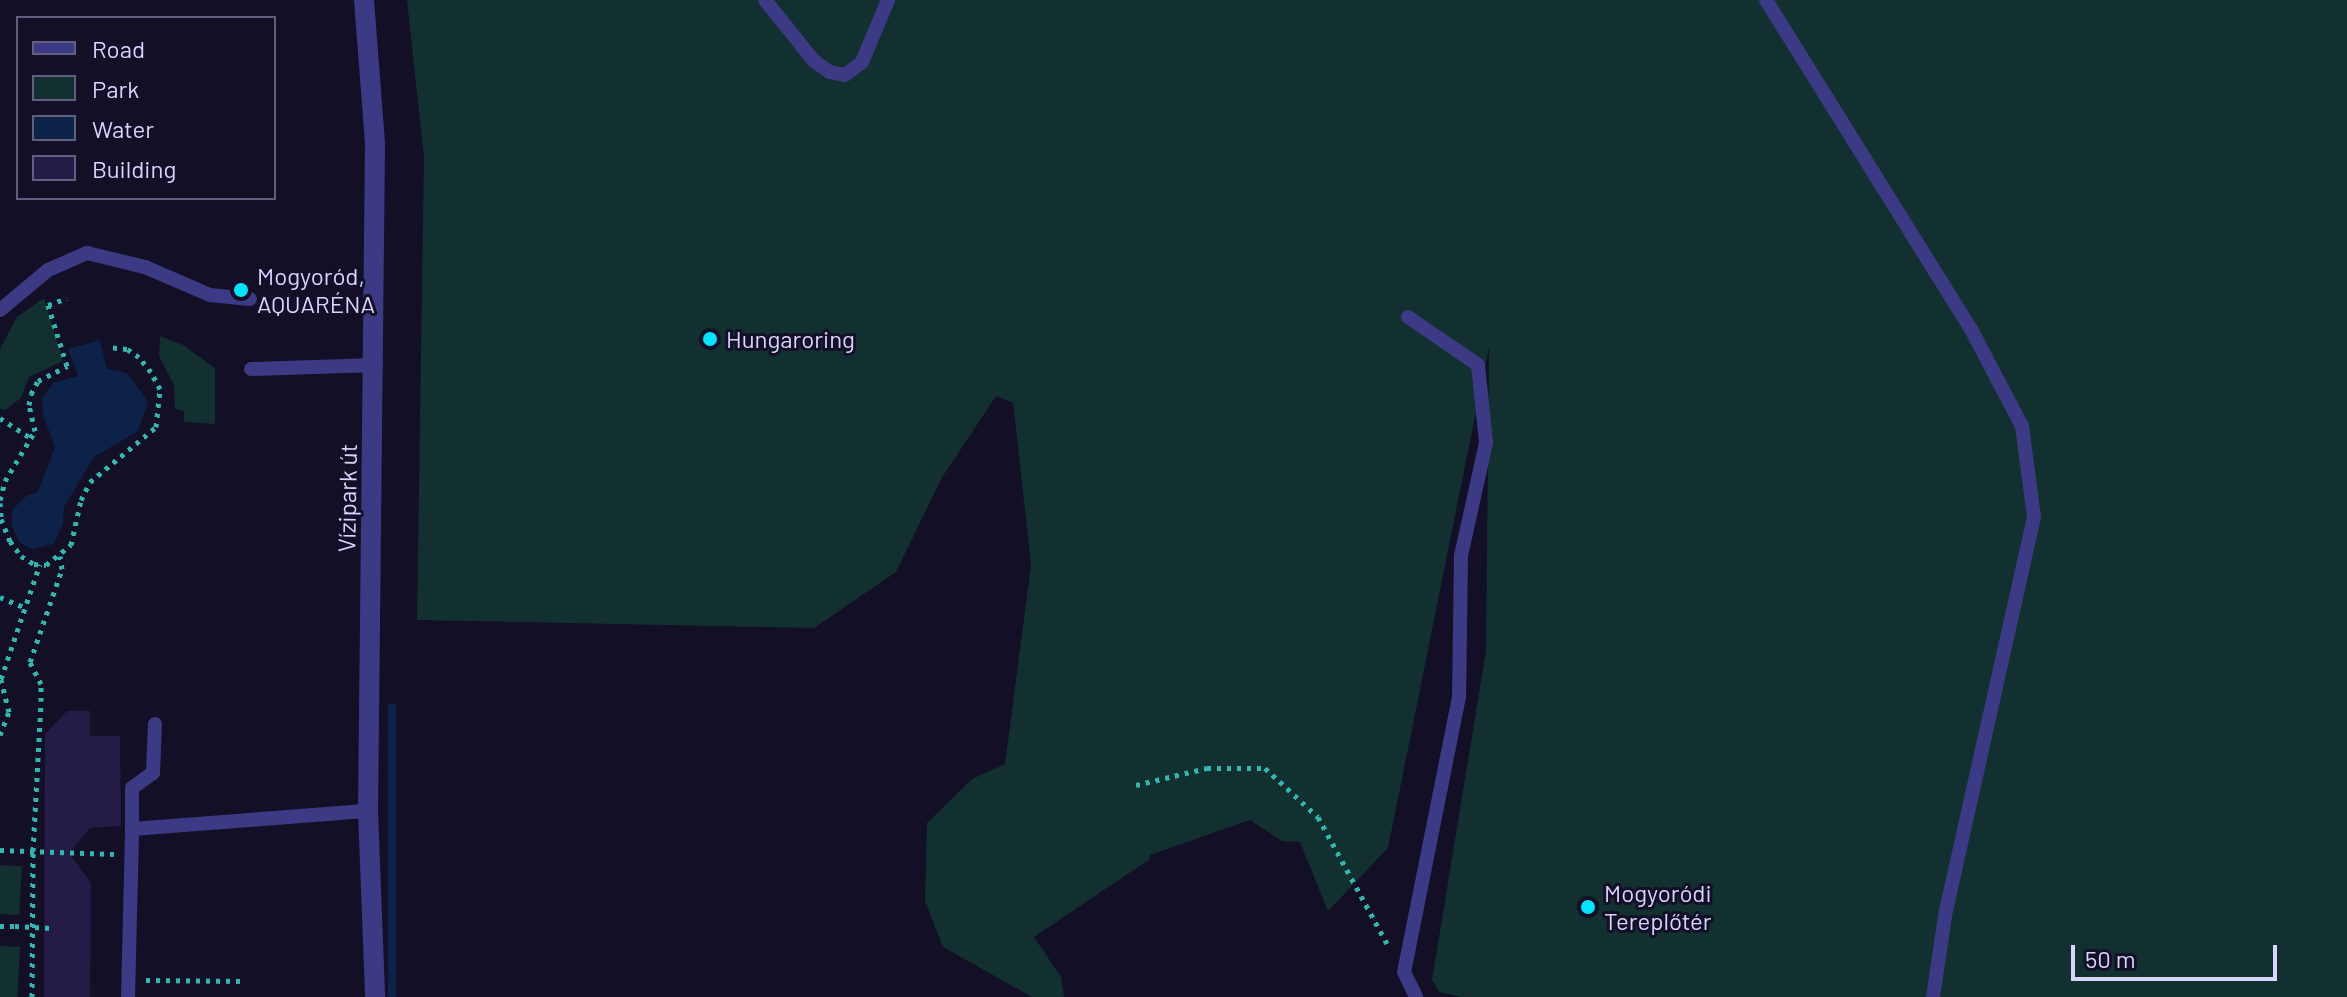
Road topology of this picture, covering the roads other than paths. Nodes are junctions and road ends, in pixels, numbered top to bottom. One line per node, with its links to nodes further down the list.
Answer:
1 (364, 0): 8 (street, Vízipark út)
2 (765, 0): 3 (lane)
3 (888, 0)
4 (1766, 0): 16 (lane)
5 (250, 299): 6 (lane)
6 (0, 310)
7 (1408, 317): 15 (lane)
8 (376, 365): 9 (lane); 11 (street, Vízipark út)
9 (251, 369)
10 (155, 724): 12 (lane)
11 (368, 811): 12 (lane); 14 (street, Vízipark út)
12 (132, 829): 13 (lane)
13 (128, 997)
14 (375, 997)
15 (1416, 997)
16 (1933, 997)

